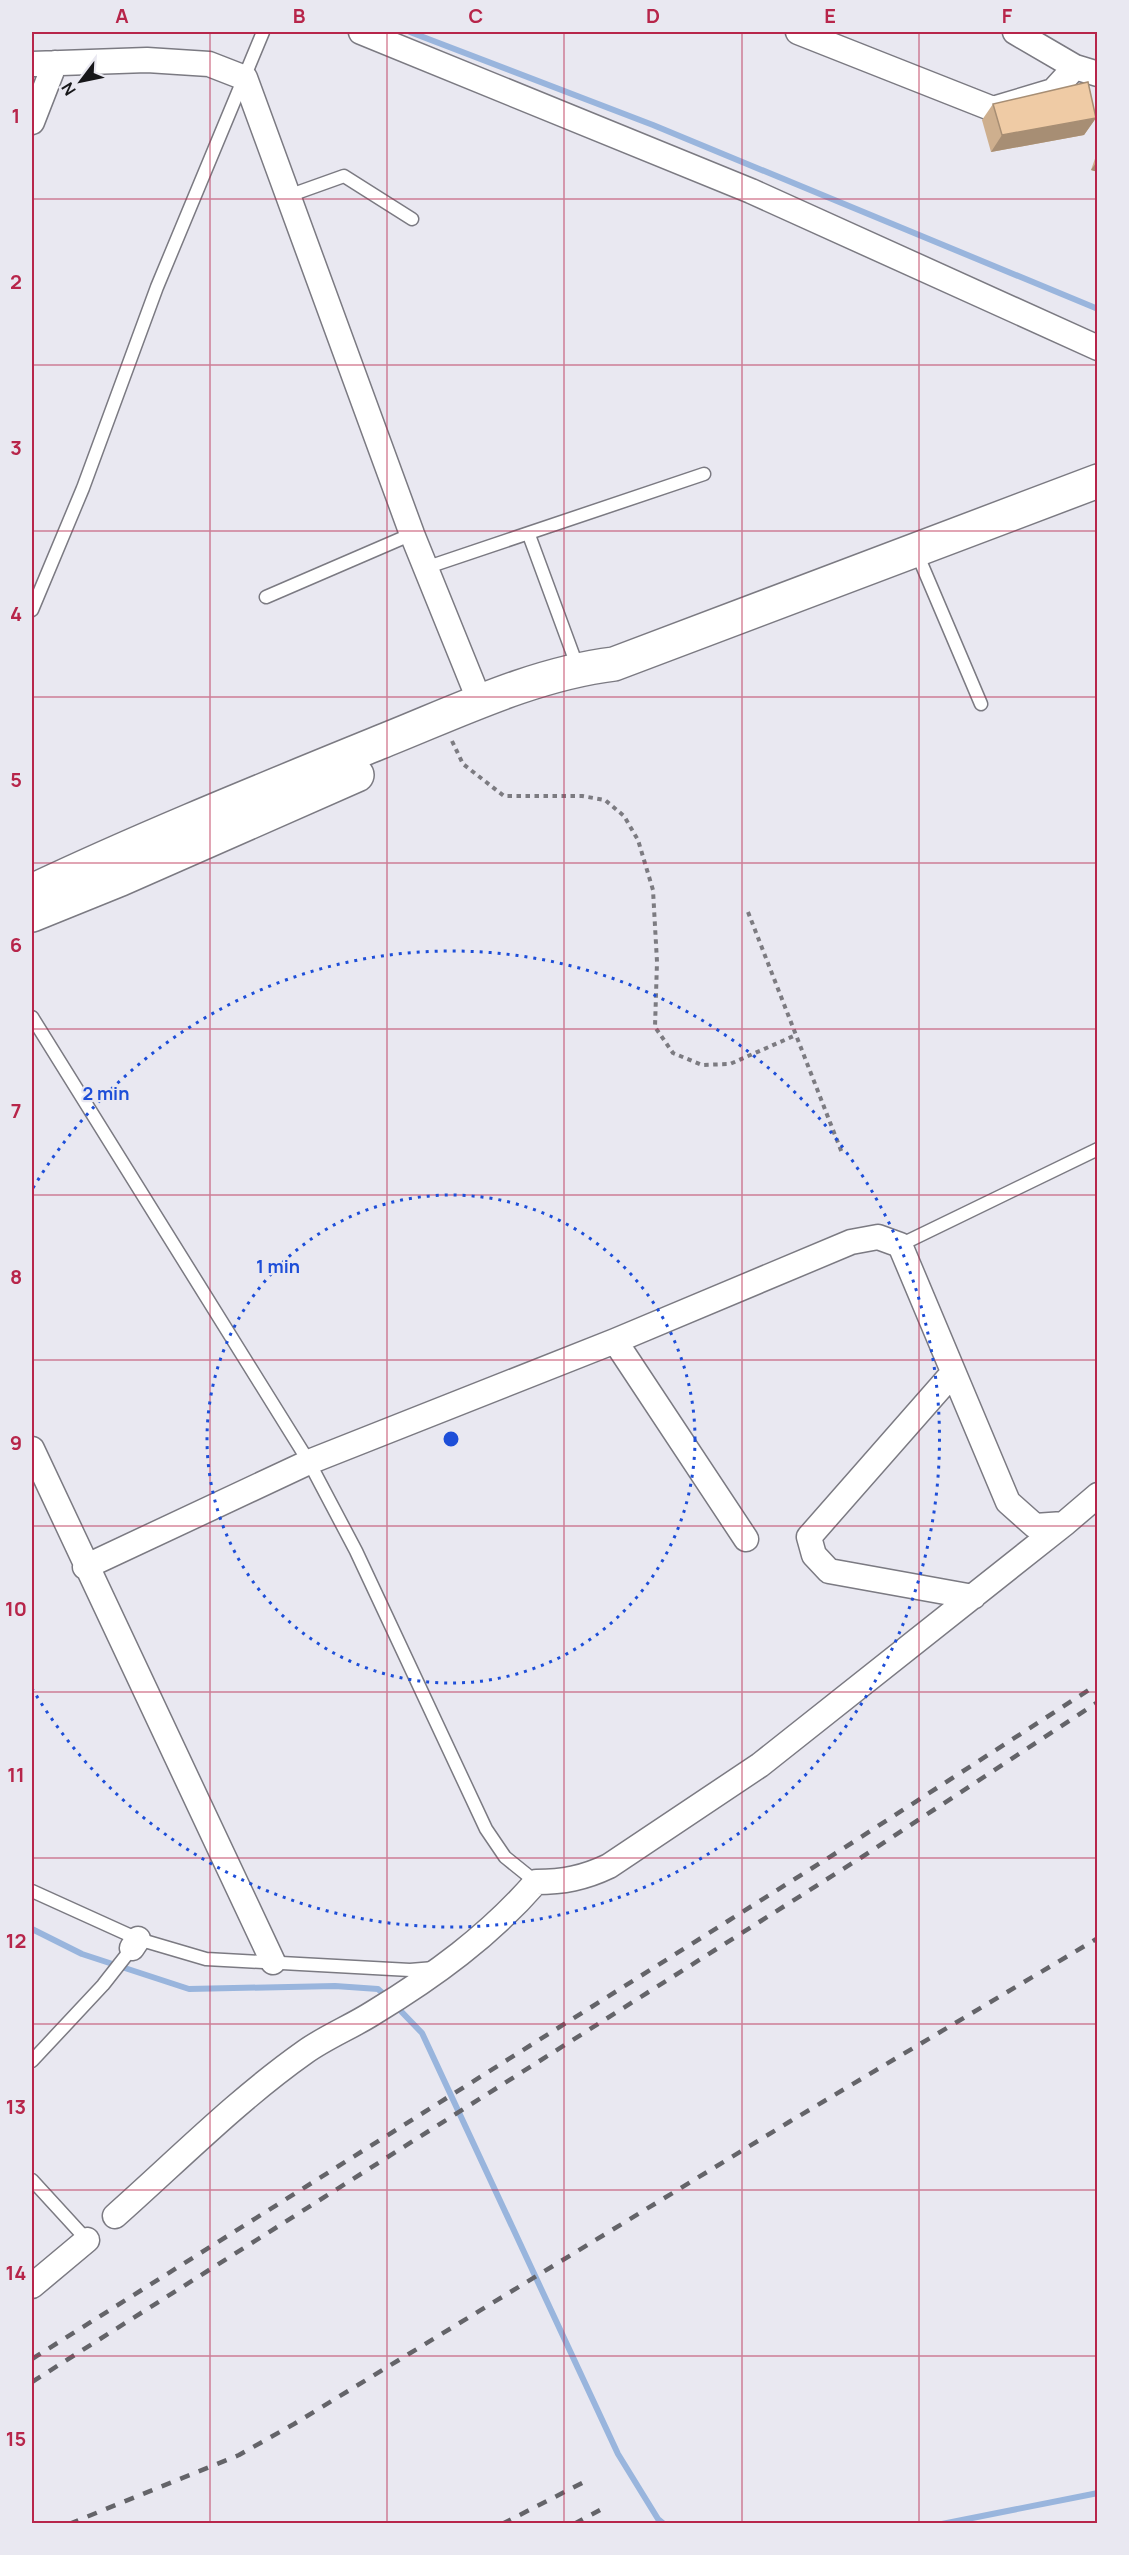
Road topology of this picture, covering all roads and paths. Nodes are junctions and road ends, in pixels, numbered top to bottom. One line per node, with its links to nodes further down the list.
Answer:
1 (263, 32): 7 (lane)
2 (361, 32): 11 (street)
3 (798, 32): 6 (street)
4 (1015, 32): 6 (street)
5 (43, 63): 7 (street); 8 (street)
6 (1086, 71)
7 (245, 78): 9 (street); 19 (lane)
8 (32, 122)
9 (288, 196): 10 (lane); 14 (street)
10 (412, 219)
11 (1098, 348)
12 (704, 474): 15 (lane)
13 (1098, 481): 16 (street)
14 (412, 534): 17 (street); 18 (lane)
15 (529, 535): 17 (lane); 21 (lane)
16 (916, 550): 20 (street); 23 (lane)
17 (425, 568): 22 (street)
18 (266, 597)
19 (32, 610)
20 (614, 664): 21 (street); 24 (street)
21 (578, 668): 22 (street)
22 (480, 702): 25 (street)
23 (981, 704)
24 (450, 735): 27 (street); 29 (path)
25 (32, 891)
26 (748, 912): 29 (path)
27 (32, 915)
28 (32, 1017): 36 (lane)
29 (796, 1035): 31 (path)
30 (1098, 1149): 32 (lane)
31 (842, 1153)
32 (900, 1245): 33 (street); 34 (street)
33 (615, 1341): 36 (street); 39 (street)
34 (952, 1372): 38 (street); 41 (street)
35 (32, 1449): 40 (street)
36 (309, 1462): 40 (street); 42 (lane)
37 (1098, 1495): 38 (street)
38 (1064, 1524): 41 (street)
39 (746, 1539)
40 (86, 1567): 45 (street)
41 (973, 1597): 42 (street)
42 (536, 1882): 46 (street)
43 (32, 1891): 44 (lane)
44 (135, 1944): 45 (lane); 47 (lane)
45 (273, 1962): 46 (lane)
46 (448, 1966): 49 (street)
47 (32, 2061)
48 (32, 2180): 50 (lane)
49 (115, 2217)
50 (87, 2240): 51 (street)
51 (32, 2286)

